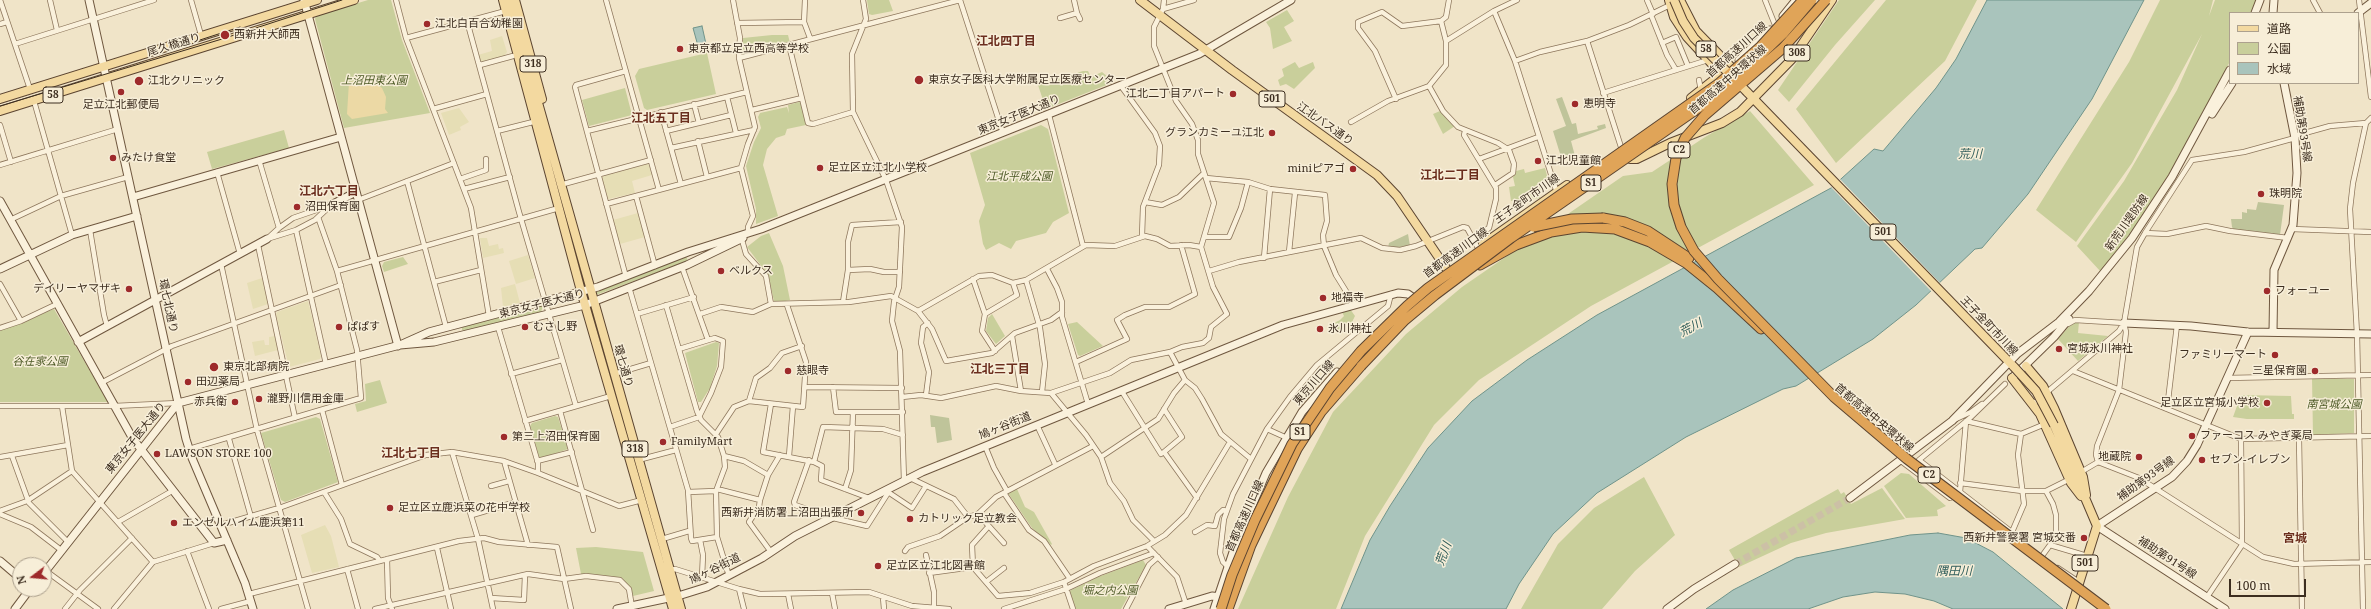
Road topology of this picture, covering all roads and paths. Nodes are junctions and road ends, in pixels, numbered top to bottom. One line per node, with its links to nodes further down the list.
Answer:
1 (0, 0): 57 (street)
2 (50, 0): 63 (street)
3 (89, 0): 53 (street, 環七北通り)
4 (154, 0): 53 (street)
5 (191, 0): 66 (street)
6 (317, 0): 38 (main road, 尾久橋通り / 58)
7 (354, 0): 51 (main road, 尾久橋通り / 58)
8 (396, 0): 67 (street)
9 (498, 0): 43 (main road, 環七通り / 318)
10 (503, 0): 92 (main road, 環七通り / 318)
11 (509, 0): 92 (main road, 環七通り / 318)
12 (515, 0): 127 (main road, 環七通り / 318)
13 (606, 0): 87 (street)
14 (733, 0): 59 (street)
15 (805, 0): 58 (street)
16 (863, 0): 61 (street)
17 (960, 0): 61 (street); 133 (street)
18 (1074, 0): 49 (street)
19 (1140, 0): 44 (main road, 江北バス通り / 501)
20 (1164, 0): 44 (street)
21 (1194, 0): 44 (street)
22 (1291, 0): 76 (street, 東京女子医大通り)
23 (1449, 0): 56 (street)
24 (1516, 0): 39 (street)
25 (1647, 0): 50 (street)
26 (1680, 0): 69 (main road, 58)
27 (1765, 0): 62 (street)
28 (1796, 0): 62 (street)
29 (1803, 0): 231 (highway, 首都高速川口線 / S1, bridge)
30 (1812, 0): 85 (street); 271 (highway, 首都高速中央環状線 / C2, bridge)
31 (1819, 0): 233 (highway, 首都高速川口線 / S1, bridge)
32 (1826, 0): 271 (highway, 首都高速中央環状線 / C2, bridge)
33 (1832, 0): 107 (main road, 308)
34 (2260, 0): 45 (street)
35 (2274, 0): 46 (street)
36 (2313, 0): 47 (street)
37 (2360, 0): 48 (street)
38 (305, 2): 51 (street); 66 (main road, 尾久橋通り / 58)
39 (1505, 2): 42 (street)
40 (1671, 2): 50 (street); 75 (main road, 58); 107 (main road, 58, bridge)
41 (2371, 4): 48 (street)
42 (1494, 11): 70 (street); 80 (street)
43 (502, 12): 55 (street); 77 (main road, 環七通り / 318)
44 (1162, 12): 76 (main road, 江北バス通り / 501); 84 (street)
45 (2255, 12)
46 (2273, 12)
47 (2319, 12)
48 (2360, 12): 65 (street)
49 (1077, 13): 52 (street); 54 (street)
50 (1652, 14): 71 (street); 72 (street)
51 (308, 15): 89 (main road, 尾久橋通り / 58); 134 (street)
52 (1060, 18)
53 (93, 19): 63 (street); 82 (street, 環七北通り)
54 (1080, 19)
55 (467, 21): 67 (street); 81 (street)
56 (1441, 21): 70 (street); 106 (street)
57 (7, 22): 60 (street); 73 (street)
58 (804, 22): 59 (street); 68 (street)
59 (737, 23): 78 (street)
60 (0, 24)
61 (864, 24): 68 (street); 114 (street)
62 (1775, 25): 85 (street)
63 (57, 30): 73 (street)
64 (2371, 31): 65 (street)
65 (2364, 32): 103 (street)
66 (201, 35): 82 (main road, 尾久橋通り / 58)
67 (406, 38): 110 (street)
68 (810, 38): 74 (street)
69 (1704, 40): 75 (street); 85 (main road, 58)
70 (1446, 41): 96 (street)
71 (1587, 41): 80 (street); 100 (street)
72 (1662, 43): 83 (street); 86 (street)
73 (15, 44): 97 (street)
74 (790, 45): 78 (street); 104 (street)
75 (1694, 46): 79 (main road, 58)
76 (1206, 50): 84 (street, 東京女子医大通り); 199 (main road, 江北バス通り / 501)
77 (513, 56): 81 (street); 120 (main road, 環七通り / 318)
78 (739, 58): 99 (street)
79 (1708, 60): 83 (street); 90 (main road, 58)
80 (1515, 61): 135 (street)
81 (480, 65): 101 (street)
82 (104, 66): 89 (street, 環七北通り); 97 (main road, 尾久橋通り / 58)
83 (1688, 66): 86 (street)
84 (1164, 68): 95 (street, 東京女子医大通り); 152 (street)
85 (1734, 69): 90 (main road, 王子金町市川線)
86 (1676, 70): 100 (street)
87 (626, 71): 117 (street); 128 (street)
88 (2229, 72): 119 (street, 新荒川堤防線)
89 (106, 78): 108 (main road, 尾久橋通り / 58); 125 (street, 環七北通り)
90 (1724, 78): 98 (main road, 王子金町市川線); 140 (street)
91 (1699, 80): 98 (street)
92 (529, 83): 127 (main road, 環七通り / 318)
93 (2231, 84): 119 (street)
94 (2284, 84): 136 (street, 補助第93号線)
95 (1121, 86): 115 (street, 東京女子医大通り); 174 (street)
96 (1428, 86): 106 (street); 130 (street)
97 (30, 89): 105 (main road, 尾久橋通り / 58)
98 (1701, 91): 140 (main road, 王子金町市川線)
99 (747, 92): 102 (street); 111 (street)
100 (1603, 93): 140 (street)
101 (487, 94): 110 (street); 131 (street)
102 (727, 96): 109 (street); 116 (street)
103 (2371, 97)
104 (802, 98): 111 (street); 114 (street)
105 (0, 99)
106 (1396, 99): 121 (street)
107 (1754, 100): 140 (main road); 290 (main road, 王子金町市川線 / 501)
108 (34, 101): 112 (main road, 尾久橋通り / 58); 141 (street)
109 (694, 104): 113 (street); 122 (street)
110 (433, 109): 147 (street)
111 (752, 110): 126 (street)
112 (0, 111)
113 (661, 112): 117 (street); 129 (street)
114 (853, 112): 157 (street)
115 (1049, 114): 133 (street, 東京女子医大通り); 203 (street)
116 (731, 116): 122 (street); 132 (street)
117 (639, 117): 128 (street); 145 (street)
118 (2371, 118): 123 (street)
119 (2204, 121): 245 (street, 新荒川堤防線)
120 (533, 122): 127 (main road, 環七通り / 318); 131 (street)
121 (1351, 122)
122 (699, 123): 129 (street)
123 (2366, 123): 136 (street); 188 (street)
124 (0, 125): 146 (street)
125 (118, 129): 141 (street); 153 (street, 環七北通り)
126 (754, 130): 132 (street); 149 (street)
127 (542, 131): 161 (main road, 環七通り / 318); 177 (main road, 環七通り / 318)
128 (587, 131): 151 (street)
129 (666, 131): 138 (street)
130 (1465, 131): 139 (street); 143 (street)
131 (497, 132): 154 (street)
132 (736, 133): 137 (street)
133 (1003, 133): 157 (street, 東京女子医大通り)
134 (341, 137): 144 (street); 166 (street)
135 (1538, 137): 139 (street); 168 (street)
136 (2294, 137): 184 (street, 補助第93号線); 190 (street)
137 (698, 141): 138 (street); 155 (street)
138 (671, 148): 160 (street)
139 (1507, 148): 143 (street); 162 (street)
140 (1623, 150): 168 (main road, 王子金町市川線)
141 (48, 151): 146 (street); 169 (street)
142 (486, 159): 156 (street)
143 (1479, 159): 162 (street)
144 (259, 160): 150 (street); 183 (street)
145 (651, 160): 151 (street); 164 (street)
146 (11, 162): 148 (street)
147 (454, 163): 156 (street); 158 (street)
148 (0, 165)
149 (741, 168): 155 (street); 191 (street)
150 (216, 172): 171 (street); 208 (street)
151 (598, 174): 161 (street); 175 (street)
152 (1205, 175): 159 (street); 174 (street); 194 (street)
153 (128, 177): 169 (street); 171 (street, 環七北通り)
154 (510, 177): 163 (street); 180 (street)
155 (707, 177): 160 (street)
156 (460, 179): 163 (street)
157 (886, 180): 182 (street); 191 (street, 東京女子医大通り)
158 (407, 181): 172 (street); 202 (street)
159 (1248, 182): 165 (street); 194 (street)
160 (681, 184): 164 (street)
161 (560, 185): 232 (main road, 環七通り / 318)
162 (1495, 185): 197 (street)
163 (464, 189): 187 (street)
164 (659, 190): 170 (street)
165 (1270, 190): 167 (street); 210 (street)
166 (356, 192): 172 (street); 176 (street)
167 (1295, 193): 204 (street); 207 (street)
168 (1559, 194): 206 (main road, 王子金町市川線); 222 (main road, 王子金町市川線)
169 (61, 196): 181 (street); 192 (street)
170 (636, 196): 175 (street); 213 (street)
171 (133, 197): 178 (street, 環七北通り)
172 (358, 200): 211 (street)
173 (0, 201): 181 (street)
174 (1145, 202): 193 (street)
175 (606, 204): 223 (street)
176 (331, 205): 179 (street); 183 (street)
177 (559, 208): 180 (street); 234 (main road, 環七通り / 318)
178 (137, 216): 185 (street); 240 (street, 環七北通り)
179 (318, 217): 186 (street); 219 (street)
180 (521, 218): 187 (street); 241 (street)
181 (10, 220): 209 (street)
182 (902, 222): 218 (street); 221 (street)
183 (279, 228): 196 (street)
184 (2292, 229): 188 (street); 195 (street, 補助第93号線)
185 (90, 230): 192 (street); 267 (street)
186 (296, 230): 196 (street); 236 (street)
187 (475, 232): 202 (street); 217 (street)
188 (2352, 232): 189 (street); 274 (street)
189 (2371, 232)
190 (2145, 233): 195 (street); 262 (street)
191 (748, 234): 198 (street, 東京女子医大通り); 213 (street, 東京女子医大通り)
192 (72, 235): 209 (street)
193 (1142, 236): 201 (street); 203 (street)
194 (1204, 237): 205 (street)
195 (2288, 238): 273 (street, 補助第93号線)
196 (267, 239): 200 (street)
197 (1472, 239): 199 (street); 206 (street)
198 (742, 240): 214 (street, 東京女子医大通り); 247 (street)
199 (1427, 242): 204 (street); 222 (main road, 江北バス通り / 501)
200 (258, 245): 208 (street); 252 (street)
201 (1181, 245): 205 (street); 289 (street)
202 (425, 246): 211 (street); 226 (street)
203 (1083, 246): 216 (street)
204 (1324, 246): 207 (street); 248 (street)
205 (1201, 247): 220 (street)
206 (1478, 248): 222 (main road, 王子金町市川線)
207 (1289, 252): 210 (street)
208 (240, 254): 212 (street)
209 (30, 255): 215 (street); 246 (street)
210 (1264, 258): 220 (street)
211 (375, 260): 219 (street); 280 (street)
212 (221, 264): 240 (street); 261 (street)
213 (655, 266): 223 (street, 東京女子医大通り)
214 (682, 267): 230 (street, 東京女子医大通り); 237 (street)
215 (0, 269)
216 (1047, 269): 225 (street); 254 (street)
217 (481, 270): 226 (street); 259 (street)
218 (848, 270): 221 (street); 243 (street)
219 (337, 271): 229 (street)
220 (1209, 271): 285 (street)
221 (900, 272): 238 (street)
222 (1450, 274): 239 (street, 東京川口線); 244 (street, 東京川口線)
223 (626, 277): 232 (street, 東京女子医大通り)
224 (973, 279): 227 (street); 253 (street); 258 (street)
225 (1026, 280): 227 (street); 265 (street)
226 (434, 282): 269 (street)
227 (1013, 283): 258 (street)
228 (0, 284): 260 (street)
229 (341, 285): 236 (street); 287 (street)
230 (629, 287): 242 (street, 東京女子医大通り); 256 (street)
231 (1428, 288): 271 (highway, 首都高速中央環状線 / S1, bridge); 528 (highway, 首都高速川口線 / S1, bridge)
232 (590, 289): 234 (street, 東京女子医大通り); 242 (main road, 環七通り / 318)
233 (1442, 289): 271 (highway, 首都高速川口線 / S1, bridge); 529 (highway, 首都高速川口線 / S1, bridge)
234 (581, 291): 241 (street, 東京女子医大通り); 249 (main road, 環七通り / 318)
235 (1391, 294): 239 (street, 鳩ヶ谷街道); 248 (street, 鳩ヶ谷街道); 348 (street)
236 (311, 296): 252 (street); 292 (street)
237 (694, 297): 250 (street); 257 (street)
238 (895, 297): 243 (street); 253 (street); 310 (street)
239 (1414, 297): 244 (street); 355 (street, 東京川口線)
240 (155, 300): 267 (street); 282 (street, 環七北通り)
241 (545, 301): 255 (street); 259 (street, 東京女子医大通り)
242 (593, 302): 249 (street, 東京女子医大通り); 298 (main road, 環七通り / 318)
243 (843, 302): 251 (street)
244 (1420, 302): 496 (street, 東京川口線)
245 (2078, 303): 286 (street); 290 (street, 新荒川堤防線)
246 (57, 304): 260 (street); 279 (street)
247 (770, 304): 251 (street); 257 (street)
248 (1354, 304): 294 (street, 鳩ヶ谷街道)
249 (585, 305): 255 (street, 東京女子医大通り); 318 (main road, 環七通り / 318)
250 (666, 305): 256 (street); 283 (street)
251 (786, 305): 281 (street)
252 (272, 310): 261 (street); 296 (street)
253 (918, 311): 264 (street)
254 (1062, 312): 265 (street); 289 (street)
255 (548, 313): 268 (street, 東京女子医大通り); 288 (street)
256 (637, 314): 291 (street)
257 (700, 314): 278 (street)
258 (985, 314): 284 (street)
259 (489, 316): 263 (street, 東京女子医大通り)
260 (21, 321): 270 (street)
261 (234, 323): 282 (street); 307 (street)
262 (2124, 323): 266 (street); 286 (street); 295 (street); 312 (street)
263 (458, 324): 269 (street, 東京女子医大通り); 276 (street)
264 (928, 324): 284 (street); 317 (street)
265 (1039, 325): 277 (street); 314 (street)
266 (2177, 325): 272 (street); 331 (street)
267 (107, 326): 279 (street)
268 (498, 326): 276 (street, 東京女子医大通り); 297 (street)
269 (446, 327): 280 (street, 東京女子医大通り)
270 (0, 328)
271 (1763, 328): 532 (highway, 首都高速中央環状線 / C2, bridge); 533 (highway, 首都高速中央環状線 / C2, bridge)
272 (2248, 332): 273 (street); 302 (street, 補助第93号線)
273 (2273, 332): 274 (street)
274 (2357, 334): 275 (street); 300 (street)
275 (2371, 334)
276 (461, 335): 280 (street, 東京女子医大通り)
277 (1012, 336): 284 (street); 313 (street)
278 (708, 340): 283 (street); 337 (street)
279 (78, 342): 305 (street)
280 (399, 345): 287 (street, 東京女子医大通り)
281 (802, 346): 308 (street); 320 (street)
282 (166, 349): 305 (street); 321 (street, 環七北通り)
283 (679, 349): 337 (street)
284 (995, 351)
285 (1170, 352): 294 (street); 304 (street)
286 (2037, 354): 293 (street)
287 (358, 356): 292 (street, 東京女子医大通り); 332 (street)
288 (562, 360): 297 (street); 328 (street)
289 (1076, 362): 304 (street)
290 (2009, 362): 340 (street, 新荒川堤防線); 415 (main road, 王子金町市川線 / 501, bridge)
291 (651, 363): 298 (street); 345 (street)
292 (326, 364): 296 (street, 東京女子医大通り)
293 (2026, 366): 301 (street); 316 (main road)
294 (1178, 367): 303 (street); 311 (street, 鳩ヶ谷街道)
295 (2073, 371): 312 (street); 316 (street)
296 (286, 374): 307 (street, 東京女子医大通り); 338 (street)
297 (511, 374): 339 (street)
298 (614, 374): 376 (main road, 環七通り / 318)
299 (2371, 375): 300 (street)
300 (2357, 376): 302 (street); 353 (street)
301 (2012, 378): 306 (street); 324 (main road)
302 (2227, 378): 344 (street, 補助第93号線)
303 (1186, 380): 330 (street); 359 (street)
304 (1082, 382): 315 (street); 323 (street)
305 (101, 383): 327 (street)
306 (2005, 384): 340 (street); 341 (street)
307 (247, 385): 321 (street, 東京女子医大通り); 349 (street)
308 (805, 387): 309 (street); 329 (street)
309 (833, 387): 310 (street); 334 (street)
310 (902, 388): 319 (street)
311 (1121, 390): 323 (street, 鳩ヶ谷街道); 347 (street)
312 (2120, 390): 331 (street); 382 (street)
313 (1021, 391): 314 (street); 317 (street)
314 (1042, 392): 315 (street)
315 (1051, 393): 336 (street)
316 (2047, 393): 324 (street); 385 (main road)
317 (926, 395): 319 (street)
318 (611, 396): 328 (street); 411 (main road, 環七通り / 318)
319 (902, 397): 335 (street)
320 (749, 401): 322 (street); 350 (street)
321 (178, 403): 327 (street); 363 (street, 環七北通り); 364 (street, 東京女子医大通り)
322 (771, 404): 329 (street); 369 (street)
323 (1088, 404): 336 (street, 鳩ヶ谷街道)
324 (2033, 404): 342 (main road)
325 (0, 406): 326 (street)
326 (62, 406): 327 (street); 360 (street)
327 (114, 406): 364 (street)
328 (576, 406): 333 (street)
329 (793, 406): 372 (street)
330 (1164, 409): 347 (street); 368 (street)
331 (2167, 409): 344 (street)
332 (322, 410): 338 (street); 392 (street)
333 (560, 411): 339 (street); 367 (street)
334 (853, 412): 335 (street); 346 (street)
335 (903, 412): 352 (street)
336 (1067, 412): 343 (street, 鳩ヶ谷街道); 362 (street)
337 (699, 417): 345 (street); 350 (street)
338 (295, 418): 349 (street)
339 (525, 421): 379 (street)
340 (1952, 421): 380 (street, 新荒川堤防線)
341 (1966, 421): 351 (street); 391 (street); 406 (street)
342 (2045, 424): 351 (street); 389 (main road)
343 (1037, 425): 361 (street, 鳩ヶ谷街道); 383 (street)
344 (2206, 425): 358 (street); 396 (street, 補助第93号線)
345 (670, 427): 365 (street)
346 (854, 428): 352 (street); 381 (street); 395 (street)
347 (1144, 428): 368 (street); 374 (street)
348 (1267, 429): 355 (street); 375 (street)
349 (257, 430): 357 (street); 416 (street)
350 (716, 434): 371 (street)
351 (2021, 434): 400 (street)
352 (903, 435): 388 (street)
353 (2359, 436): 354 (street); 356 (street); 458 (street)
354 (2371, 436)
355 (1287, 438): 464 (street, 東京川口線)
356 (2298, 438): 358 (street); 463 (street)
357 (229, 439): 363 (street); 421 (street)
358 (2241, 439): 443 (street)
359 (1230, 442): 375 (street); 407 (street)
360 (68, 445): 370 (street); 384 (street)
361 (985, 446): 388 (street, 鳩ヶ谷街道); 405 (street)
362 (1093, 446): 374 (street); 383 (street)
363 (189, 449): 425 (street, 環七北通り)
364 (140, 450): 399 (street); 413 (street, 東京女子医大通り)
365 (676, 450): 376 (street); 403 (street)
366 (452, 452): 378 (street); 392 (street); 420 (street)
367 (572, 452): 379 (street); 397 (street)
368 (1164, 452): 407 (street)
369 (780, 455): 372 (street); 387 (street)
370 (12, 456): 373 (street); 410 (street)
371 (724, 456): 387 (street); 398 (street)
372 (789, 456): 377 (street)
373 (0, 457)
374 (1101, 457): 438 (street)
375 (1251, 459): 417 (street)
376 (638, 460): 435 (main road, 環七通り / 318)
377 (809, 460): 381 (street); 423 (street)
378 (504, 461): 386 (street); 390 (street)
379 (537, 461): 386 (street)
380 (1901, 461): 406 (street); 408 (street, 新荒川堤防線)
381 (814, 462): 395 (street)
382 (2098, 462): 385 (street); 396 (street)
383 (1056, 464): 405 (street)
384 (72, 471): 410 (street); 413 (street)
385 (2081, 472): 415 (main road)
386 (538, 473): 397 (street)
387 (768, 475): 412 (street)
388 (907, 479): 394 (street); 404 (street, 鳩ヶ谷街道)
389 (2070, 479): 401 (street); 415 (main road)
390 (509, 481): 393 (street); 414 (street)
391 (1960, 483): 400 (street); 406 (street)
392 (342, 485): 402 (street)
393 (490, 486)
394 (926, 486): 404 (street); 422 (street)
395 (845, 489): 409 (street)
396 (2153, 489): 426 (street, 補助第93号線); 443 (street)
397 (583, 490): 411 (street); 428 (street)
398 (716, 490): 403 (street); 412 (street); 432 (street)
399 (172, 491): 424 (street); 440 (street)
400 (2022, 491): 401 (street); 431 (street)
401 (2046, 491): 445 (street)
402 (324, 492): 416 (street); 456 (street)
403 (688, 492): 429 (street)
404 (888, 492): 409 (street, 鳩ヶ谷街道); 423 (street)
405 (1006, 492): 419 (street); 476 (street)
406 (1960, 492): 431 (street)
407 (1198, 498): 438 (street)
408 (1850, 498)
409 (871, 499): 423 (street, 鳩ヶ谷街道)
410 (27, 500): 418 (street); 439 (street)
411 (642, 500): 491 (main road, 環七通り / 318)
412 (760, 500): 450 (street)
413 (100, 502): 424 (street); 439 (street, 東京女子医大通り)
414 (516, 502): 420 (street); 442 (street)
415 (2087, 502): 426 (main road, 王子金町市川線 / 501)
416 (279, 508): 421 (street); 477 (street)
417 (1227, 511): 430 (street); 464 (street)
418 (0, 512): 447 (street)
419 (978, 514): 422 (street); 427 (street)
420 (472, 515): 434 (street)
421 (251, 517): 425 (street)
422 (968, 517): 448 (street)
423 (833, 518): 450 (street, 鳩ヶ谷街道)
424 (118, 522): 433 (street)
425 (221, 526): 436 (street, 環七北通り)
426 (2097, 526): 454 (main road, 501); 493 (street, 補助第91号線)
427 (988, 527): 441 (street); 465 (street)
428 (593, 530)
429 (689, 531): 435 (street); 437 (street)
430 (1195, 532)
431 (2012, 532): 453 (street)
432 (717, 537): 437 (street); 472 (street)
433 (132, 538): 457 (street); 487 (street)
434 (478, 539): 442 (street); 446 (street); 482 (street)
435 (662, 539): 468 (main road, 環七通り / 318)
436 (227, 540): 440 (street); 494 (street, 環七北通り)
437 (700, 540): 474 (street)
438 (1154, 541): 444 (street)
439 (68, 542): 447 (street, 東京女子医大通り)
440 (214, 543): 449 (street)
441 (1004, 543)
442 (528, 545): 475 (street)
443 (2242, 545): 463 (street); 493 (street)
444 (1147, 546): 452 (street); 476 (street)
445 (2050, 546): 453 (street); 454 (street)
446 (437, 548): 455 (street); 485 (street)
447 (62, 550): 460 (street, 東京女子医大通り)
448 (905, 550)
449 (187, 551): 457 (street); 506 (street)
450 (771, 552): 472 (street, 鳩ヶ谷街道)
451 (926, 555): 470 (street)
452 (1156, 555): 484 (street); 497 (street); 525 (street)
453 (2042, 556): 481 (street)
454 (2087, 556): 481 (main road, 501)
455 (387, 559): 456 (street); 499 (street)
456 (380, 561): 467 (street)
457 (153, 562): 498 (street)
458 (2362, 562): 459 (street); 463 (street); 536 (street)
459 (2371, 562)
460 (52, 563)
461 (1, 564): 469 (street)
462 (1735, 564): 530 (street)
463 (2301, 564): 535 (street)
464 (1227, 566): 489 (street, 東京川口線)
465 (972, 567): 470 (street); 479 (street)
466 (1004, 568): 479 (street)
467 (347, 569): 477 (street); 510 (street)
468 (671, 570): 474 (street); 491 (main road, 環七通り / 318)
469 (12, 572)
470 (929, 574): 501 (street)
471 (525, 575): 475 (street); 482 (street); 495 (street)
472 (729, 576): 478 (street, 鳩ヶ谷街道)
473 (52, 577): 487 (street)
474 (702, 577): 478 (street)
475 (564, 579): 500 (street); 514 (street)
476 (1070, 579): 480 (street)
477 (300, 580): 494 (street); 509 (street)
478 (717, 582): 483 (street); 491 (street, 鳩ヶ谷街道)
479 (986, 582): 480 (street)
480 (1064, 582): 484 (street)
481 (2078, 582): 531 (main road, 501)
482 (488, 584): 485 (street); 495 (street)
483 (739, 589): 488 (street); 518 (street)
484 (1066, 590): 523 (street); 524 (street)
485 (447, 593): 499 (street); 512 (street)
486 (832, 593): 488 (street); 492 (street); 520 (street)
487 (77, 594): 503 (street); 504 (street)
488 (788, 594): 519 (street)
489 (1217, 596): 496 (street); 497 (street); 527 (street, 東京川口線)
490 (24, 597): 502 (street)
491 (674, 597): 500 (street, 鳩ヶ谷街道); 516 (main road, 環七通り / 318); 517 (main road, 環七通り / 318)
492 (883, 597): 501 (street); 521 (street)
493 (2206, 597): 534 (street, 補助第91号線)
494 (250, 598): 507 (street); 508 (street, 環七北通り)
495 (491, 598): 513 (street)
496 (1229, 598): 529 (street, 東京川口線)
497 (1186, 604): 526 (street)
498 (115, 607): 505 (street)
499 (392, 607): 511 (street)
500 (632, 608): 515 (street, 鳩ヶ谷街道)
501 (937, 608): 522 (street)
502 (15, 609)
503 (65, 609)
504 (98, 609)
505 (122, 609)
506 (209, 609)
507 (221, 609)
508 (253, 609)
509 (308, 609)
510 (358, 609)
511 (375, 609)
512 (451, 609)
513 (493, 609)
514 (571, 609)
515 (617, 609)
516 (673, 609)
517 (681, 609)
518 (744, 609)
519 (791, 609)
520 (835, 609)
521 (884, 609)
522 (949, 609)
523 (1004, 609)
524 (1073, 609)
525 (1126, 609)
526 (1169, 609)
527 (1214, 609)
528 (1221, 609)
529 (1227, 609)
530 (1667, 609)
531 (2070, 609)
532 (2102, 609)
533 (2106, 609)
534 (2224, 609)
535 (2302, 609)
536 (2363, 609)

